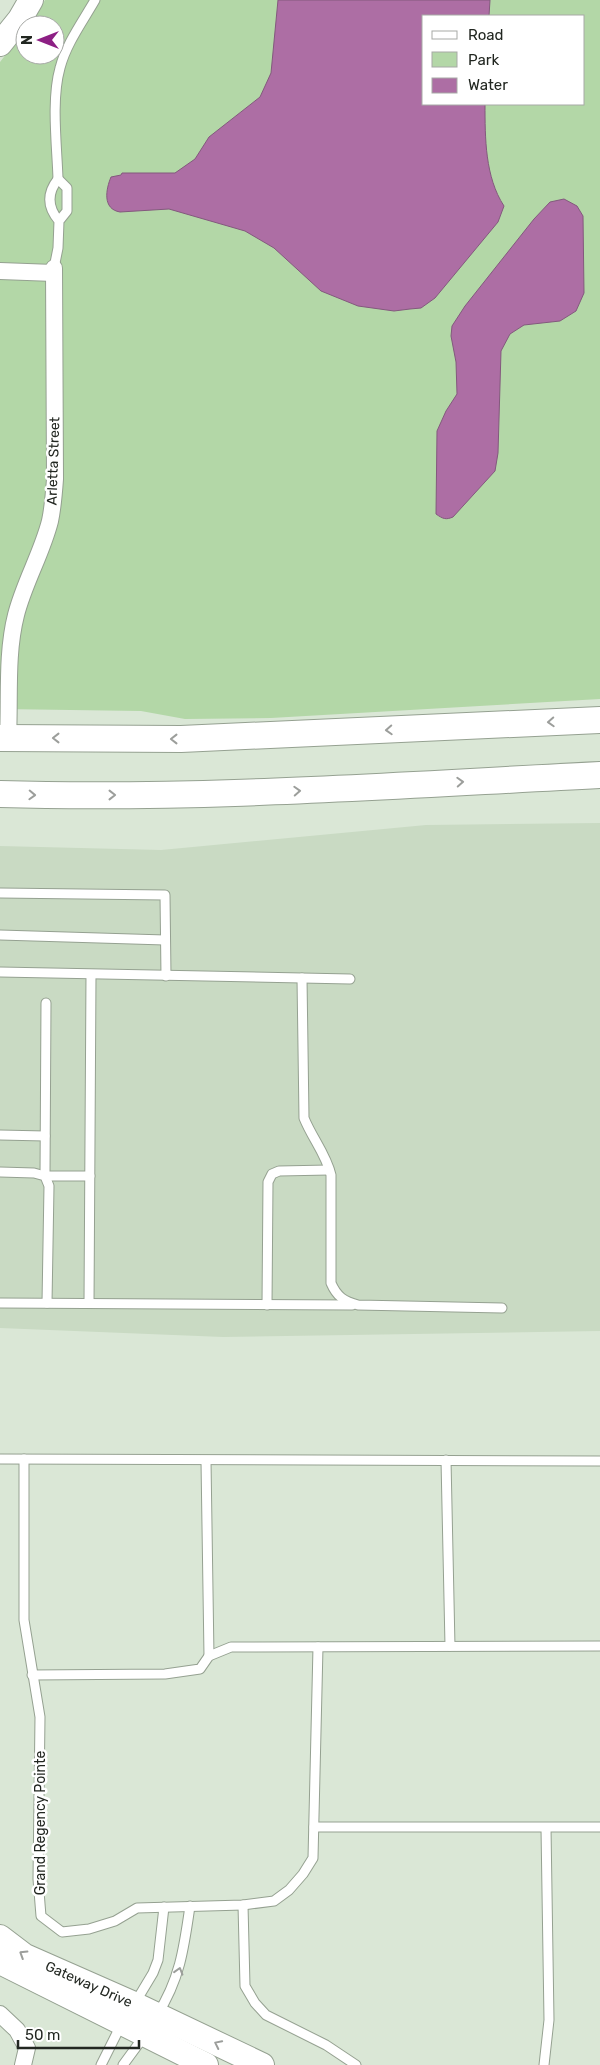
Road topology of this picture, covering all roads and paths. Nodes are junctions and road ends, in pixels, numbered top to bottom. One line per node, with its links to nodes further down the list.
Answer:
1 (32, 0): 3 (street)
2 (95, 0): 4 (lane)
3 (0, 44)
4 (58, 180): 5 (lane); 5 (lane)
5 (59, 221): 6 (lane)
6 (54, 270): 7 (street); 9 (street, Arletta Street)
7 (0, 271)
8 (600, 720): 9 (main road, one-way to 9)
9 (4, 738)
10 (600, 775): 11 (main road, one-way to 10)
11 (0, 794)
12 (0, 893): 14 (lane)
13 (0, 935): 14 (lane)
14 (166, 940): 17 (lane)
15 (0, 972): 16 (lane)
16 (91, 975): 17 (lane); 26 (lane)
17 (166, 976): 18 (lane)
18 (302, 978): 19 (lane); 23 (lane)
19 (350, 979)
20 (46, 1003): 22 (lane)
21 (0, 1135): 22 (lane)
22 (45, 1136): 25 (lane)
23 (330, 1170): 30 (lane); 31 (lane)
24 (0, 1172): 25 (lane)
25 (45, 1176): 26 (lane); 28 (lane)
26 (90, 1176): 29 (lane)
27 (0, 1303): 28 (lane)
28 (47, 1303): 29 (lane)
29 (89, 1304): 30 (lane)
30 (267, 1305): 31 (lane)
31 (358, 1305): 32 (lane)
32 (502, 1308)
33 (0, 1459): 34 (lane)
34 (24, 1459): 35 (lane); 42 (lane, Grand Regency Pointe)
35 (206, 1460): 36 (lane); 41 (lane)
36 (446, 1460): 37 (lane); 38 (lane)
37 (600, 1460)
38 (450, 1646): 39 (lane); 40 (lane)
39 (600, 1646)
40 (318, 1647): 41 (lane); 43 (lane, Grand Regency Pointe)
41 (209, 1656): 42 (lane)
42 (32, 1675): 48 (lane, Grand Regency Pointe)
43 (314, 1827): 45 (lane); 46 (lane, Grand Regency Pointe)
44 (600, 1827): 45 (lane)
45 (546, 1828): 54 (lane)
46 (243, 1905): 47 (lane, Grand Regency Pointe); 60 (lane)
47 (190, 1906): 48 (lane, Grand Regency Pointe); 53 (lane, one-way to 47)
48 (164, 1907): 52 (lane)
49 (0, 1937): 52 (street, Gateway Drive, one-way to 49)
50 (0, 1962): 52 (street, Gateway Drive)
51 (0, 2014): 55 (street)
52 (128, 2014): 53 (street, Gateway Drive); 56 (lane)
53 (151, 2025): 57 (lane); 58 (street, Gateway Drive); 59 (street, Gateway Drive, one-way to 53)
54 (546, 2064)
55 (23, 2065)
56 (101, 2065)
57 (123, 2065)
58 (206, 2065)
59 (262, 2065)
60 (356, 2065)

